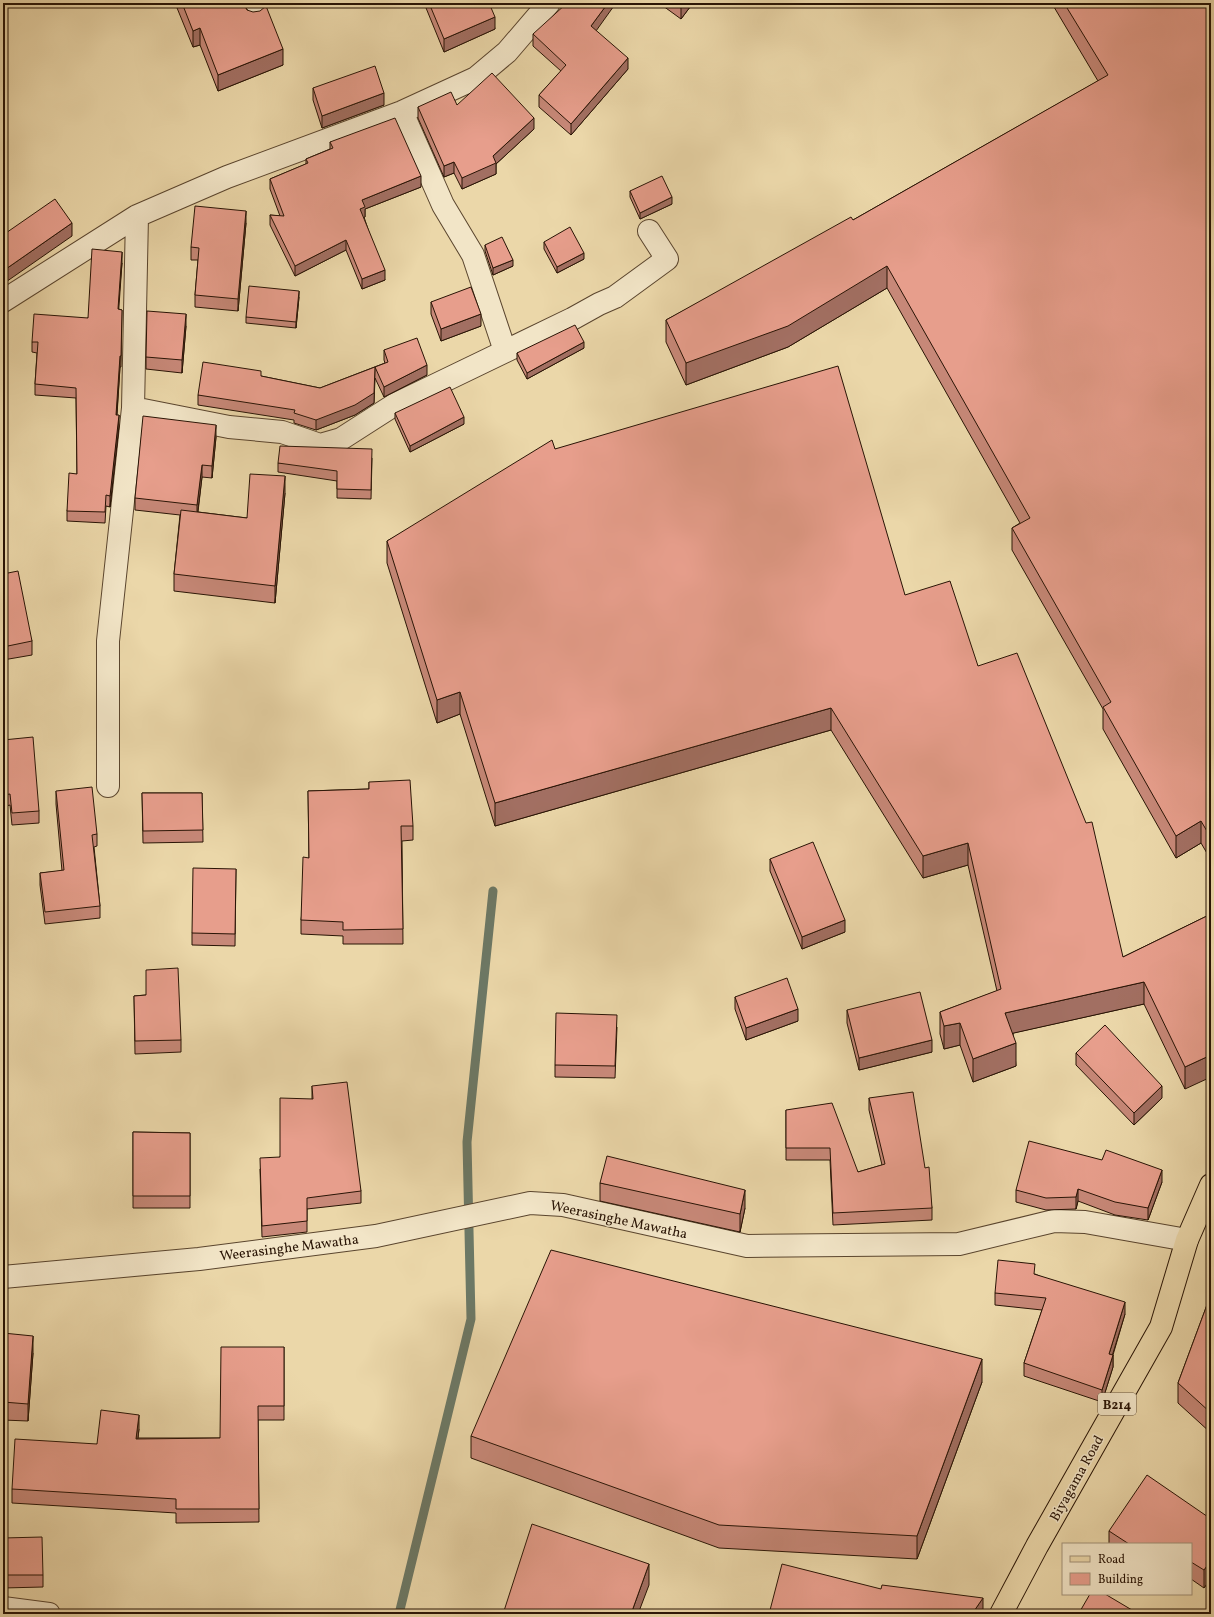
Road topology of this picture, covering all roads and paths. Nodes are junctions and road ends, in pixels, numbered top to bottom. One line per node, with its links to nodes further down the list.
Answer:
1 (549, 3): 2 (street)
2 (402, 112): 3 (street); 6 (street)
3 (137, 216): 5 (street); 7 (street)
4 (650, 232): 6 (street)
5 (3, 301)
6 (505, 352): 7 (street)
7 (132, 408): 8 (street)
8 (108, 786)
9 (1211, 1185): 10 (main road, Biyagama Road / B214)
10 (1187, 1240): 11 (street, Weerasinghe Mawatha); 14 (main road, Biyagama Road / B214)
11 (3, 1277)
12 (3, 1608): 13 (street)
13 (49, 1614)
14 (1001, 1614)

